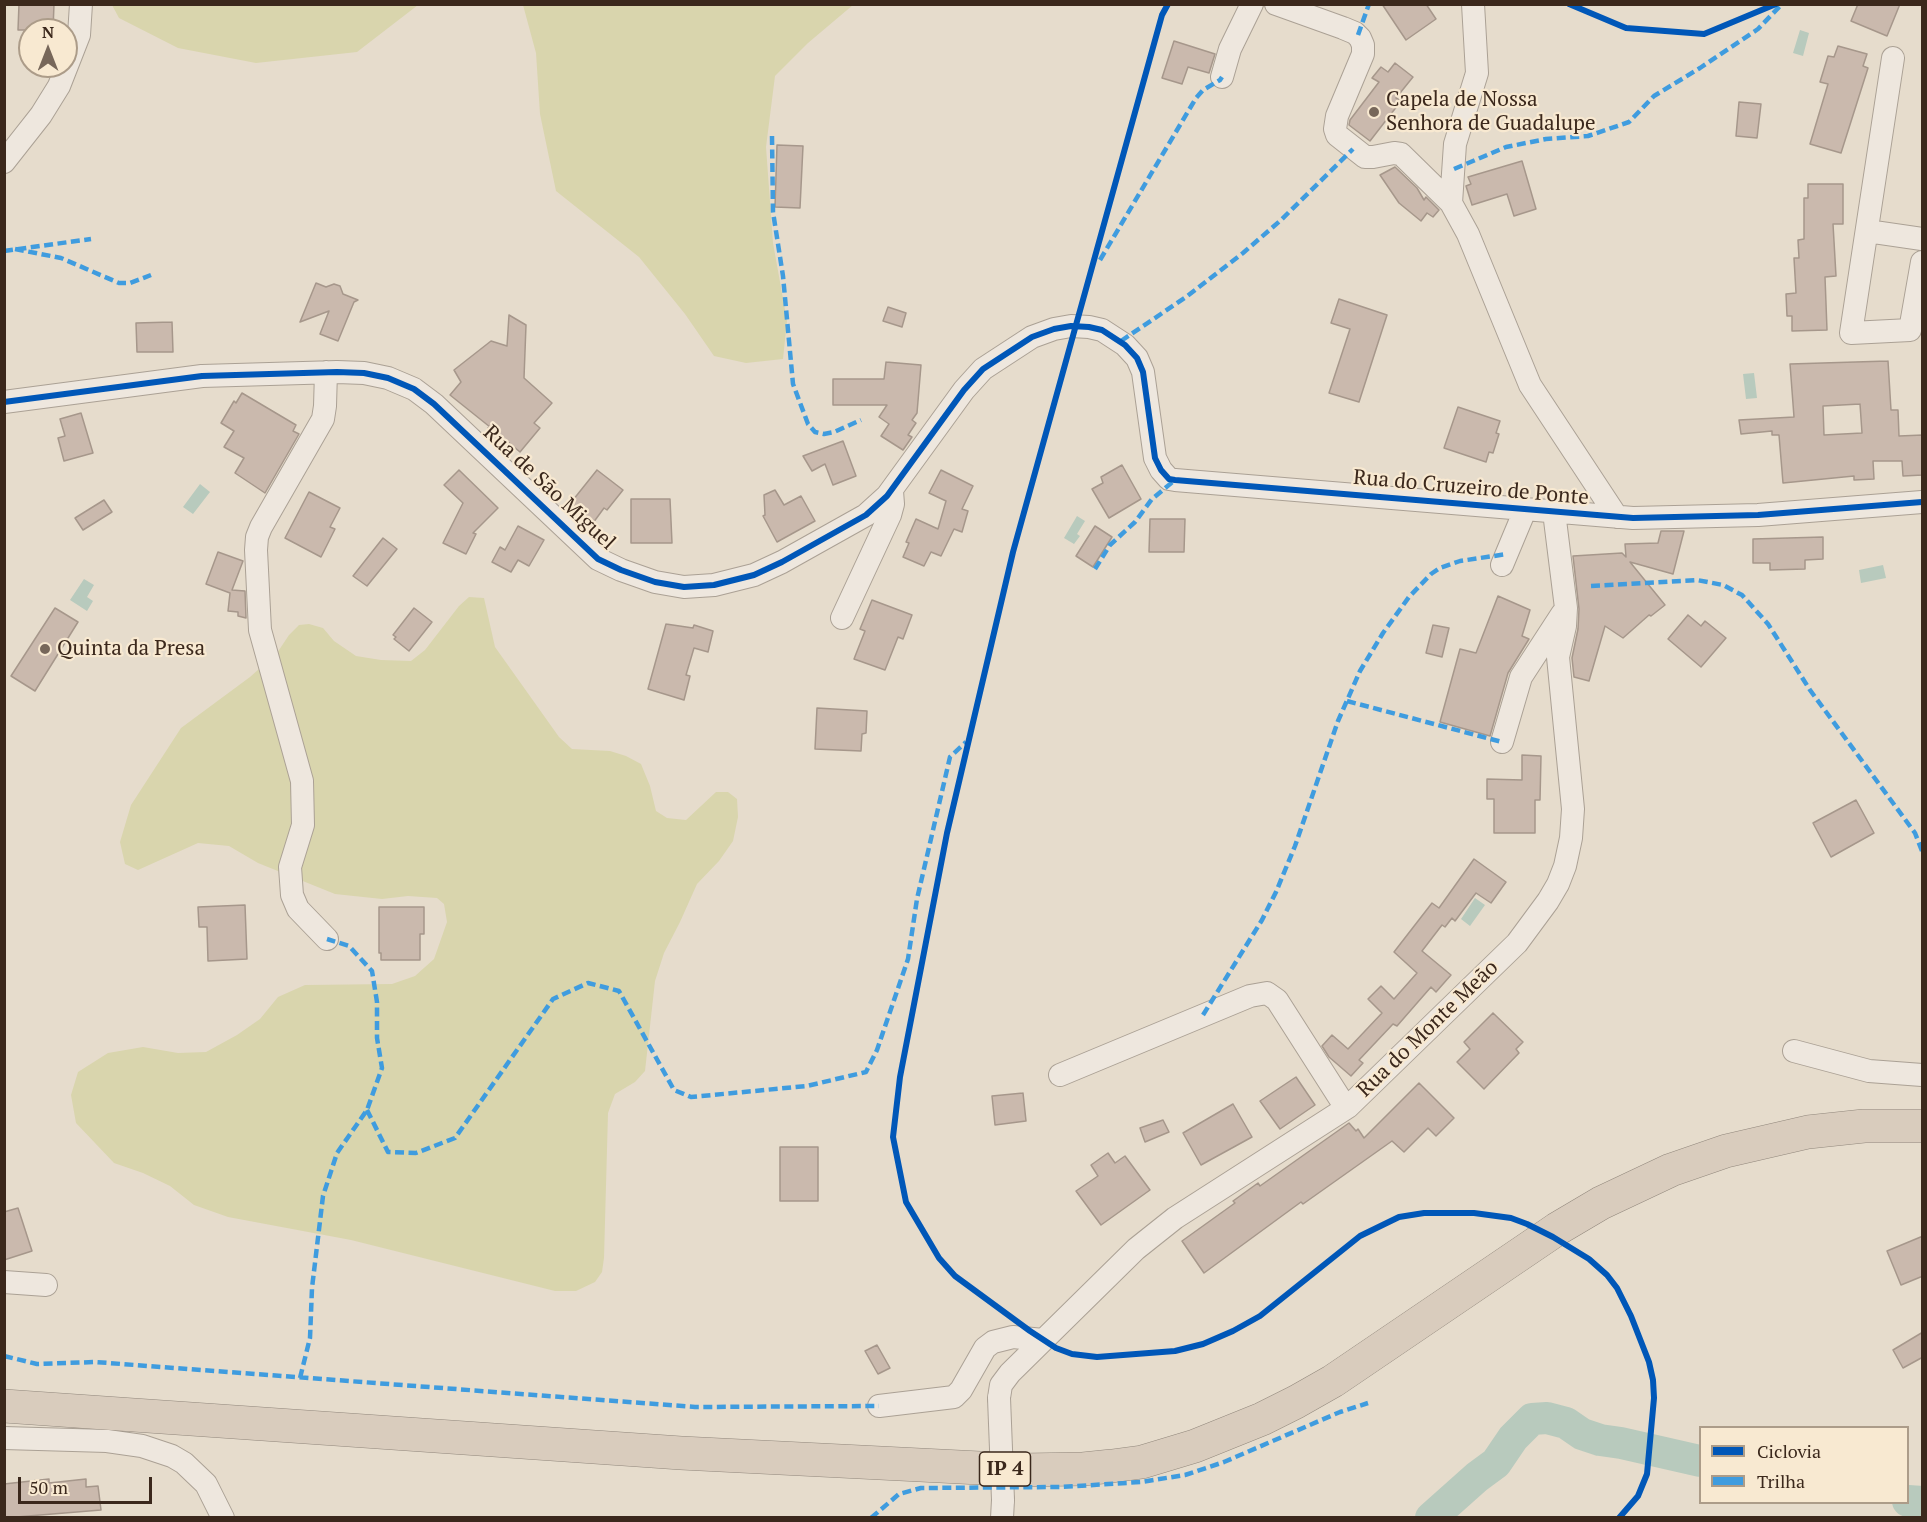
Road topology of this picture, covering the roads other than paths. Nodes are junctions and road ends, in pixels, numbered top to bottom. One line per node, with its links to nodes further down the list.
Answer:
1 (81, 4): 7 (street)
2 (1252, 4): 6 (street)
3 (1276, 4): 8 (street)
4 (1473, 4): 9 (street)
5 (1893, 58): 11 (street)
6 (1222, 76)
7 (4, 162)
8 (1418, 169): 9 (street); 10 (street)
9 (1454, 169): 10 (street)
10 (1451, 203): 17 (street)
11 (1867, 231): 12 (street); 13 (street)
12 (1923, 239)
13 (1923, 262)
14 (1120, 341): 18 (street, Rua de São Miguel); 20 (street, Rua do Cruzeiro de Ponte)
15 (326, 372): 16 (street, Rua de São Miguel); 18 (street, Rua de São Miguel); 27 (street)
16 (4, 402)
17 (1588, 473): 21 (street); 22 (street)
18 (892, 491): 25 (street)
19 (1923, 502): 22 (street, Rua do Cruzeiro de Ponte)
20 (1525, 510): 21 (street, Rua do Cruzeiro de Ponte); 23 (street)
21 (1564, 513): 22 (street, Rua do Cruzeiro de Ponte); 24 (street, Rua do Monte Meão)
22 (1617, 517)
23 (1502, 565)
24 (1566, 608): 26 (street); 31 (street, Rua do Monte Meão)
25 (842, 618)
26 (1502, 742)
27 (327, 939)
28 (1794, 1051): 30 (street)
29 (1060, 1075): 31 (street)
30 (1923, 1075)
31 (1346, 1108): 36 (street, Rua do Monte Meão)
32 (1923, 1109): 37 (highway, IP 4)
33 (1923, 1126): 38 (highway, IP 4)
34 (4, 1282): 35 (street)
35 (46, 1285)
36 (1043, 1340): 39 (street); 41 (street, Rua do Monte Meão, bridge)
37 (4, 1390)
38 (4, 1406)
39 (879, 1406)
40 (4, 1438): 42 (street)
41 (1003, 1509)
42 (223, 1518)

